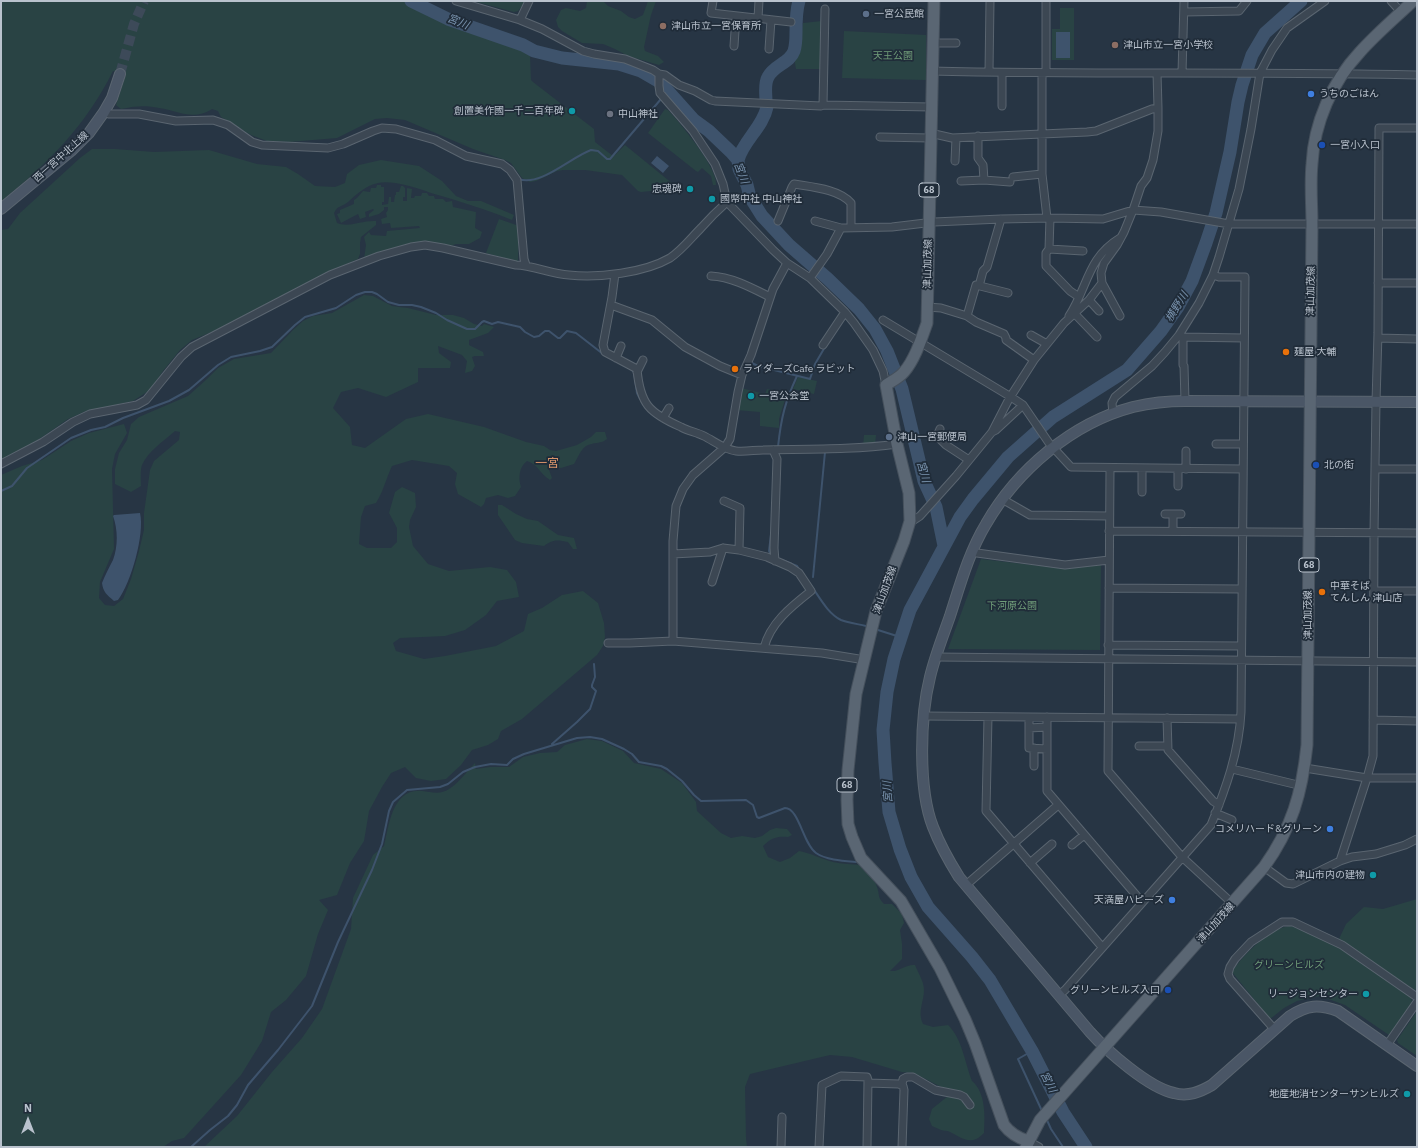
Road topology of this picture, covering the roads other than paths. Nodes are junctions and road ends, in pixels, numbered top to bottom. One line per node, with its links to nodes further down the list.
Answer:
1 (456, 1): 18 (street)
2 (529, 1): 18 (street)
3 (713, 1): 16 (street)
4 (759, 1): 17 (street)
5 (934, 1): 21 (main road, 津山加茂線 / 68)
6 (990, 1): 26 (street)
7 (1046, 1): 28 (street)
8 (1184, 1): 14 (street)
9 (1247, 1): 14 (street)
10 (1325, 1): 31 (street)
11 (1391, 1): 15 (street)
12 (1413, 1): 15 (main road, 津山加茂線 / 68)
13 (825, 9): 36 (street)
14 (1184, 12): 30 (street)
15 (1402, 12): 32 (main road, 津山加茂線 / 68)
16 (736, 16): 17 (street); 23 (street)
17 (758, 18): 19 (street)
18 (520, 20): 35 (street)
19 (771, 20): 20 (street); 24 (street)
20 (791, 22)
21 (933, 43): 22 (street); 25 (main road, 津山加茂線 / 68)
22 (956, 43)
23 (734, 46)
24 (769, 49)
25 (932, 71): 26 (street); 38 (main road, 津山加茂線 / 68)
26 (989, 72): 27 (street)
27 (1002, 73): 28 (street); 37 (street)
28 (1044, 73): 29 (street); 42 (street)
29 (1157, 73): 30 (street); 39 (street)
30 (1182, 73): 31 (street)
31 (1260, 73): 32 (street); 59 (street)
32 (1344, 73): 34 (street); 61 (main road, 津山加茂線 / 68)
33 (120, 74): 40 (street, 西一宮中北上線)
34 (1417, 75)
35 (659, 76): 36 (street); 51 (street)
36 (823, 105): 38 (street)
37 (1002, 106)
38 (931, 107): 43 (main road, 津山加茂線 / 68)
39 (1158, 108): 42 (street); 53 (street)
40 (104, 112): 52 (street, 西一宮中北上線); 69 (street)
41 (1417, 128): 62 (street)
42 (1042, 133): 44 (street); 48 (street)
43 (930, 135): 45 (street); 46 (street); 58 (main road, 津山加茂線 / 68)
44 (978, 136): 46 (street); 49 (street)
45 (880, 137)
46 (956, 138): 47 (street)
47 (955, 161)
48 (1042, 174): 49 (street); 54 (street)
49 (984, 180): 50 (street)
50 (961, 181)
51 (727, 202): 68 (street); 71 (street)
52 (1, 210)
53 (1133, 210): 54 (street); 59 (street); 65 (street)
54 (1049, 218): 55 (street); 66 (street)
55 (1001, 219): 58 (street); 79 (street)
56 (814, 220): 63 (street)
57 (778, 221): 64 (street)
58 (928, 224): 64 (street); 85 (main road, 津山加茂線 / 68)
59 (1226, 224): 61 (street); 73 (street)
60 (1417, 224): 62 (street)
61 (1312, 225): 62 (street); 112 (main road, 津山加茂線 / 68)
62 (1378, 225): 78 (street)
63 (841, 228): 64 (street); 75 (street)
64 (851, 228)
65 (1121, 237): 70 (street); 72 (street)
66 (1049, 249): 67 (street); 82 (street)
67 (1083, 251)
68 (787, 263): 75 (street); 81 (street)
69 (526, 265): 71 (street); 129 (street)
70 (1090, 270): 72 (street); 82 (street)
71 (615, 274): 84 (street)
72 (1101, 274): 77 (street)
73 (1213, 274): 94 (street); 96 (street)
74 (711, 276): 81 (street)
75 (810, 278): 86 (street)
76 (1417, 282): 78 (street)
77 (1102, 283): 83 (street); 90 (street)
78 (1378, 283): 97 (street)
79 (979, 286): 80 (street); 89 (street)
80 (1008, 293)
81 (770, 297): 107 (street)
82 (1079, 297): 92 (street)
83 (1089, 300): 87 (street); 88 (street)
84 (611, 305): 103 (street); 107 (street)
85 (927, 307): 89 (street); 99 (main road, 津山加茂線 / 68)
86 (845, 312): 100 (street); 108 (street)
87 (1099, 312)
88 (1075, 314): 92 (street); 95 (street)
89 (967, 316): 105 (street)
90 (1120, 316)
91 (883, 320): 99 (street)
92 (1064, 323): 101 (street)
93 (1031, 335): 101 (street)
94 (1181, 336): 96 (street); 110 (street); 117 (street)
95 (1097, 337)
96 (1244, 338): 111 (street)
97 (1378, 338): 98 (street); 113 (street)
98 (1417, 339)
99 (920, 342): 108 (main road, 津山加茂線 / 68); 109 (street)
100 (823, 344)
101 (1047, 344): 105 (street)
102 (621, 346): 103 (street)
103 (616, 358): 106 (street)
104 (643, 360): 106 (street)
105 (1034, 360): 109 (street)
106 (637, 372): 118 (street)
107 (742, 375): 125 (street)
108 (889, 384): 121 (main road, 津山加茂線 / 68)
109 (1011, 397): 115 (street); 120 (street)
110 (1185, 401): 111 (street); 117 (street)
111 (1244, 401): 112 (street); 123 (street)
112 (1310, 402): 113 (street); 148 (main road, 津山加茂線 / 68)
113 (1376, 402): 114 (street); 134 (street)
114 (1417, 402)
115 (1024, 407): 120 (street); 124 (street)
116 (669, 408): 118 (street)
117 (1114, 414): 124 (street)
118 (663, 418): 125 (street)
119 (940, 429): 128 (street)
120 (992, 432): 128 (street)
121 (897, 444): 126 (street); 144 (main road, 津山加茂線 / 68)
122 (1216, 444): 123 (street)
123 (1243, 444): 133 (street)
124 (1051, 445): 130 (street); 138 (street)
125 (724, 448): 126 (street); 154 (street)
126 (773, 450): 155 (street)
127 (1186, 451): 132 (street)
128 (969, 460): 144 (street)
129 (1, 464)
130 (1110, 468): 131 (street); 143 (street)
131 (1142, 468): 132 (street); 137 (street)
132 (1182, 469): 133 (street); 136 (street)
133 (1243, 469): 147 (street)
134 (1376, 469): 135 (street); 149 (street)
135 (1417, 469)
136 (1178, 486)
137 (1142, 492)
138 (1002, 499): 143 (street); 153 (street)
139 (724, 501): 152 (street)
140 (1165, 514): 141 (street)
141 (1173, 514): 142 (street); 146 (street)
142 (1181, 514)
143 (1109, 516): 145 (street)
144 (915, 518): 169 (main road, 津山加茂線 / 68)
145 (1109, 531): 146 (street); 156 (street)
146 (1174, 531): 147 (street)
147 (1243, 532): 148 (street); 159 (street)
148 (1309, 532): 149 (street); 171 (main road, 津山加茂線 / 68)
149 (1374, 533): 150 (street); 160 (street)
150 (1417, 534)
151 (723, 548): 152 (street); 154 (street); 157 (street)
152 (739, 550): 155 (street)
153 (973, 551): 156 (street); 167 (street)
154 (673, 554): 162 (street)
155 (775, 559): 166 (street)
156 (1109, 560): 158 (street)
157 (712, 582)
158 (1109, 588): 159 (street); 164 (street)
159 (1242, 590): 165 (street)
160 (1375, 591): 161 (street); 172 (street)
161 (1417, 591)
162 (673, 642): 163 (street); 166 (street)
163 (608, 643)
164 (1108, 645): 165 (street); 168 (street)
165 (1241, 646): 170 (street)
166 (764, 648): 169 (street)
167 (936, 657): 168 (street); 174 (street)
168 (1108, 658): 170 (street); 178 (street)
169 (865, 660): 223 (main road, 津山加茂線 / 68)
170 (1241, 660): 171 (street); 180 (street)
171 (1308, 661): 172 (street); 190 (main road, 津山加茂線 / 68)
172 (1373, 661): 173 (street); 181 (street)
173 (1417, 662)
174 (924, 716): 175 (street); 208 (street)
175 (988, 717): 176 (street); 201 (street)
176 (1029, 717): 177 (street); 184 (street)
177 (1047, 717): 178 (street); 183 (street)
178 (1107, 718): 179 (street); 204 (street)
179 (1167, 718): 180 (street); 186 (street)
180 (1240, 719): 191 (street)
181 (1373, 720): 182 (street); 192 (street)
182 (1417, 721)
183 (1047, 727): 184 (street); 188 (street)
184 (1029, 728): 187 (street)
185 (1139, 746): 186 (street)
186 (1167, 746): 195 (street)
187 (1034, 748): 188 (street); 189 (street)
188 (1047, 749): 196 (street)
189 (1034, 766)
190 (1305, 768): 192 (street); 194 (main road, 津山加茂線 / 68)
191 (1232, 769): 194 (street); 195 (street)
192 (1367, 778): 193 (street); 205 (street)
193 (1417, 778)
194 (1302, 786): 207 (main road, 津山加茂線 / 68)
195 (1219, 804): 197 (street)
196 (1058, 805): 199 (street); 201 (street)
197 (1216, 813): 198 (street); 204 (street)
198 (1232, 820)
199 (1084, 835): 203 (street); 209 (street)
200 (1417, 839): 205 (street)
201 (1013, 844): 206 (street); 208 (street)
202 (1052, 844): 206 (street)
203 (1072, 845)
204 (1182, 857): 209 (street); 210 (street)
205 (1340, 861): 207 (street)
206 (1030, 863): 211 (street)
207 (1264, 867): 210 (main road, 津山加茂線 / 68)
208 (966, 885): 212 (street)
209 (1142, 902): 211 (street)
210 (1233, 904): 217 (main road, 津山加茂線 / 68)
211 (1102, 946): 212 (street)
212 (1059, 995): 217 (street)
213 (1417, 997): 215 (street)
214 (1417, 1002): 216 (street)
215 (1275, 1030): 216 (street); 217 (street)
216 (1387, 1045): 218 (street)
217 (1104, 1048): 223 (main road, 津山加茂線 / 68)
218 (1417, 1066)
219 (868, 1083): 220 (street); 225 (street); 226 (street)
220 (902, 1085): 221 (street); 227 (street)
221 (970, 1105)
222 (782, 1117): 224 (street)
223 (1027, 1144): 228 (street)
224 (781, 1147)
225 (819, 1147)
226 (867, 1147)
227 (902, 1147)
228 (1039, 1147)

